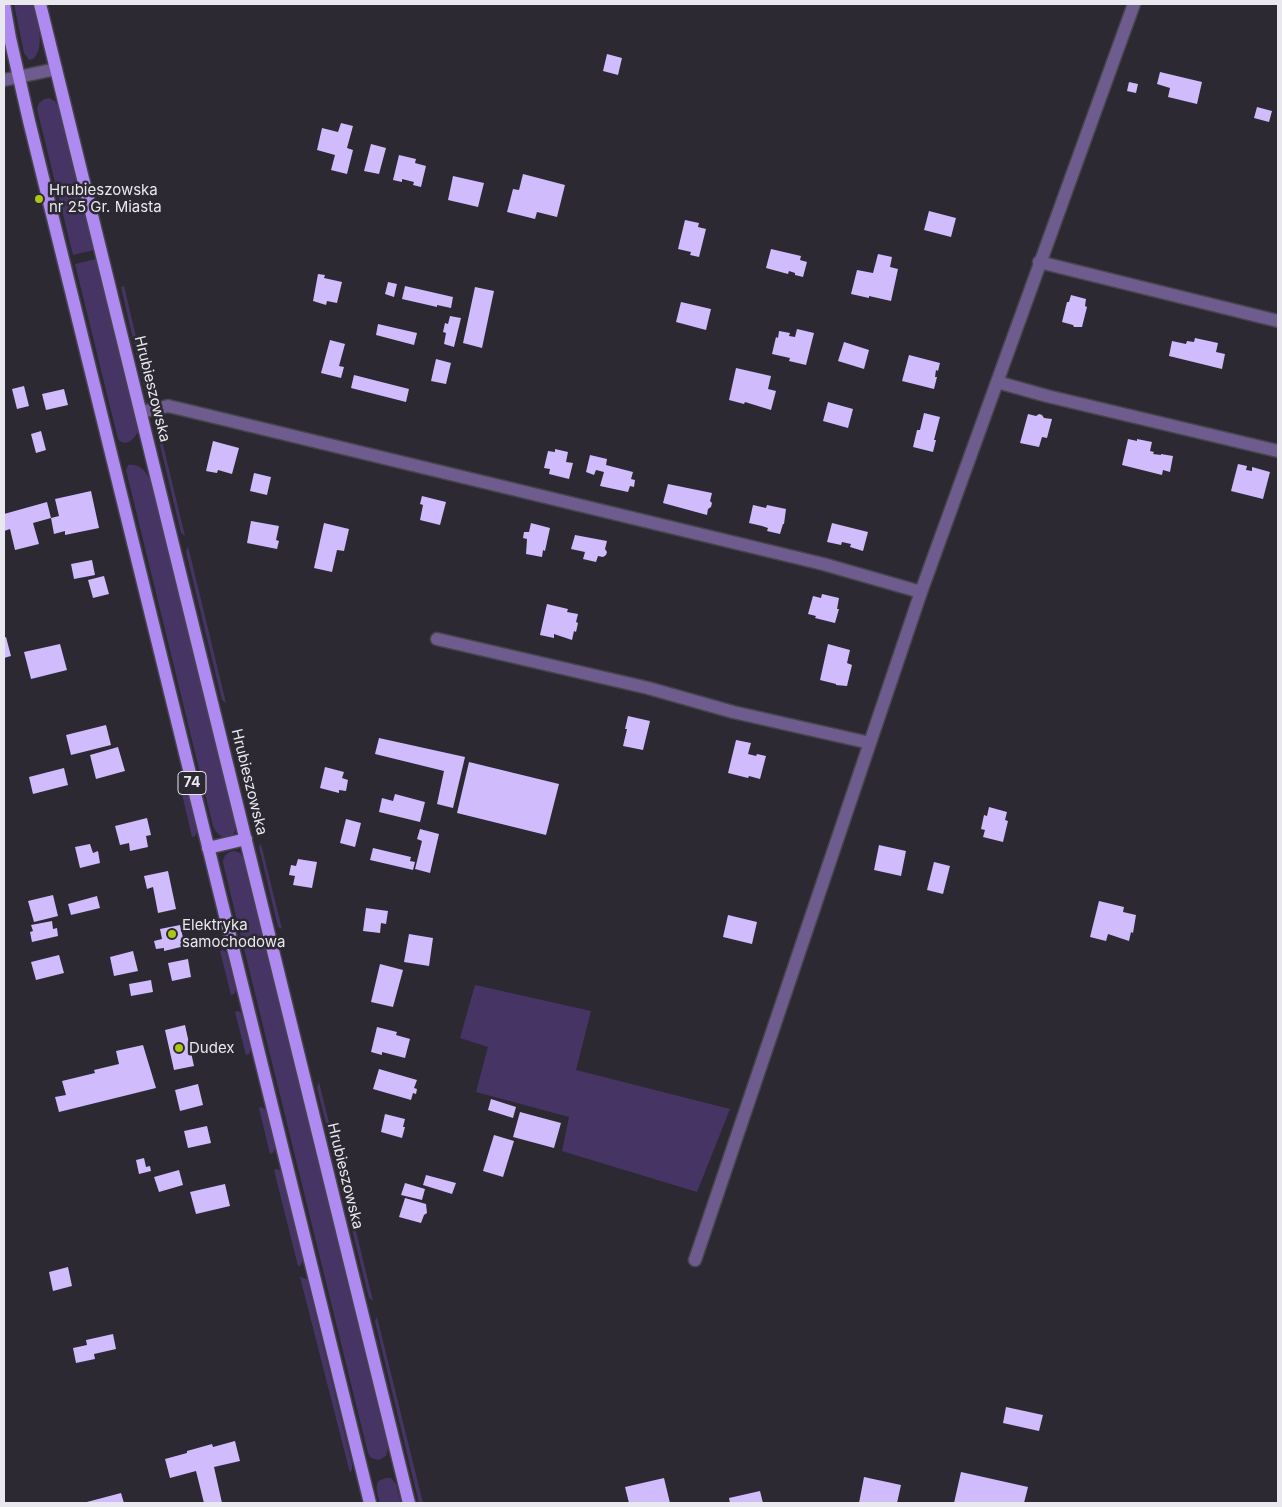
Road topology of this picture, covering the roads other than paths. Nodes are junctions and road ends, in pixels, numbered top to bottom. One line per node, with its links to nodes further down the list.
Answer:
1 (4, 4): 5 (main road, 74)
2 (40, 4): 4 (main road, Hrubieszowska)
3 (1134, 4): 7 (street)
4 (56, 69): 5 (street); 10 (main road, Hrubieszowska)
5 (19, 78): 6 (street); 16 (main road, 74)
6 (4, 80)
7 (1040, 262): 8 (street); 9 (street)
8 (1278, 321)
9 (997, 382): 11 (street); 12 (street)
10 (141, 412): 12 (street); 15 (main road, Hrubieszowska)
11 (1278, 451)
12 (921, 592): 14 (street)
13 (437, 639): 14 (street)
14 (870, 743): 17 (street)
15 (246, 840): 16 (main road); 19 (main road, Hrubieszowska)
16 (208, 848): 18 (main road, 74)
17 (696, 1260)
18 (370, 1503)
19 (409, 1503)

